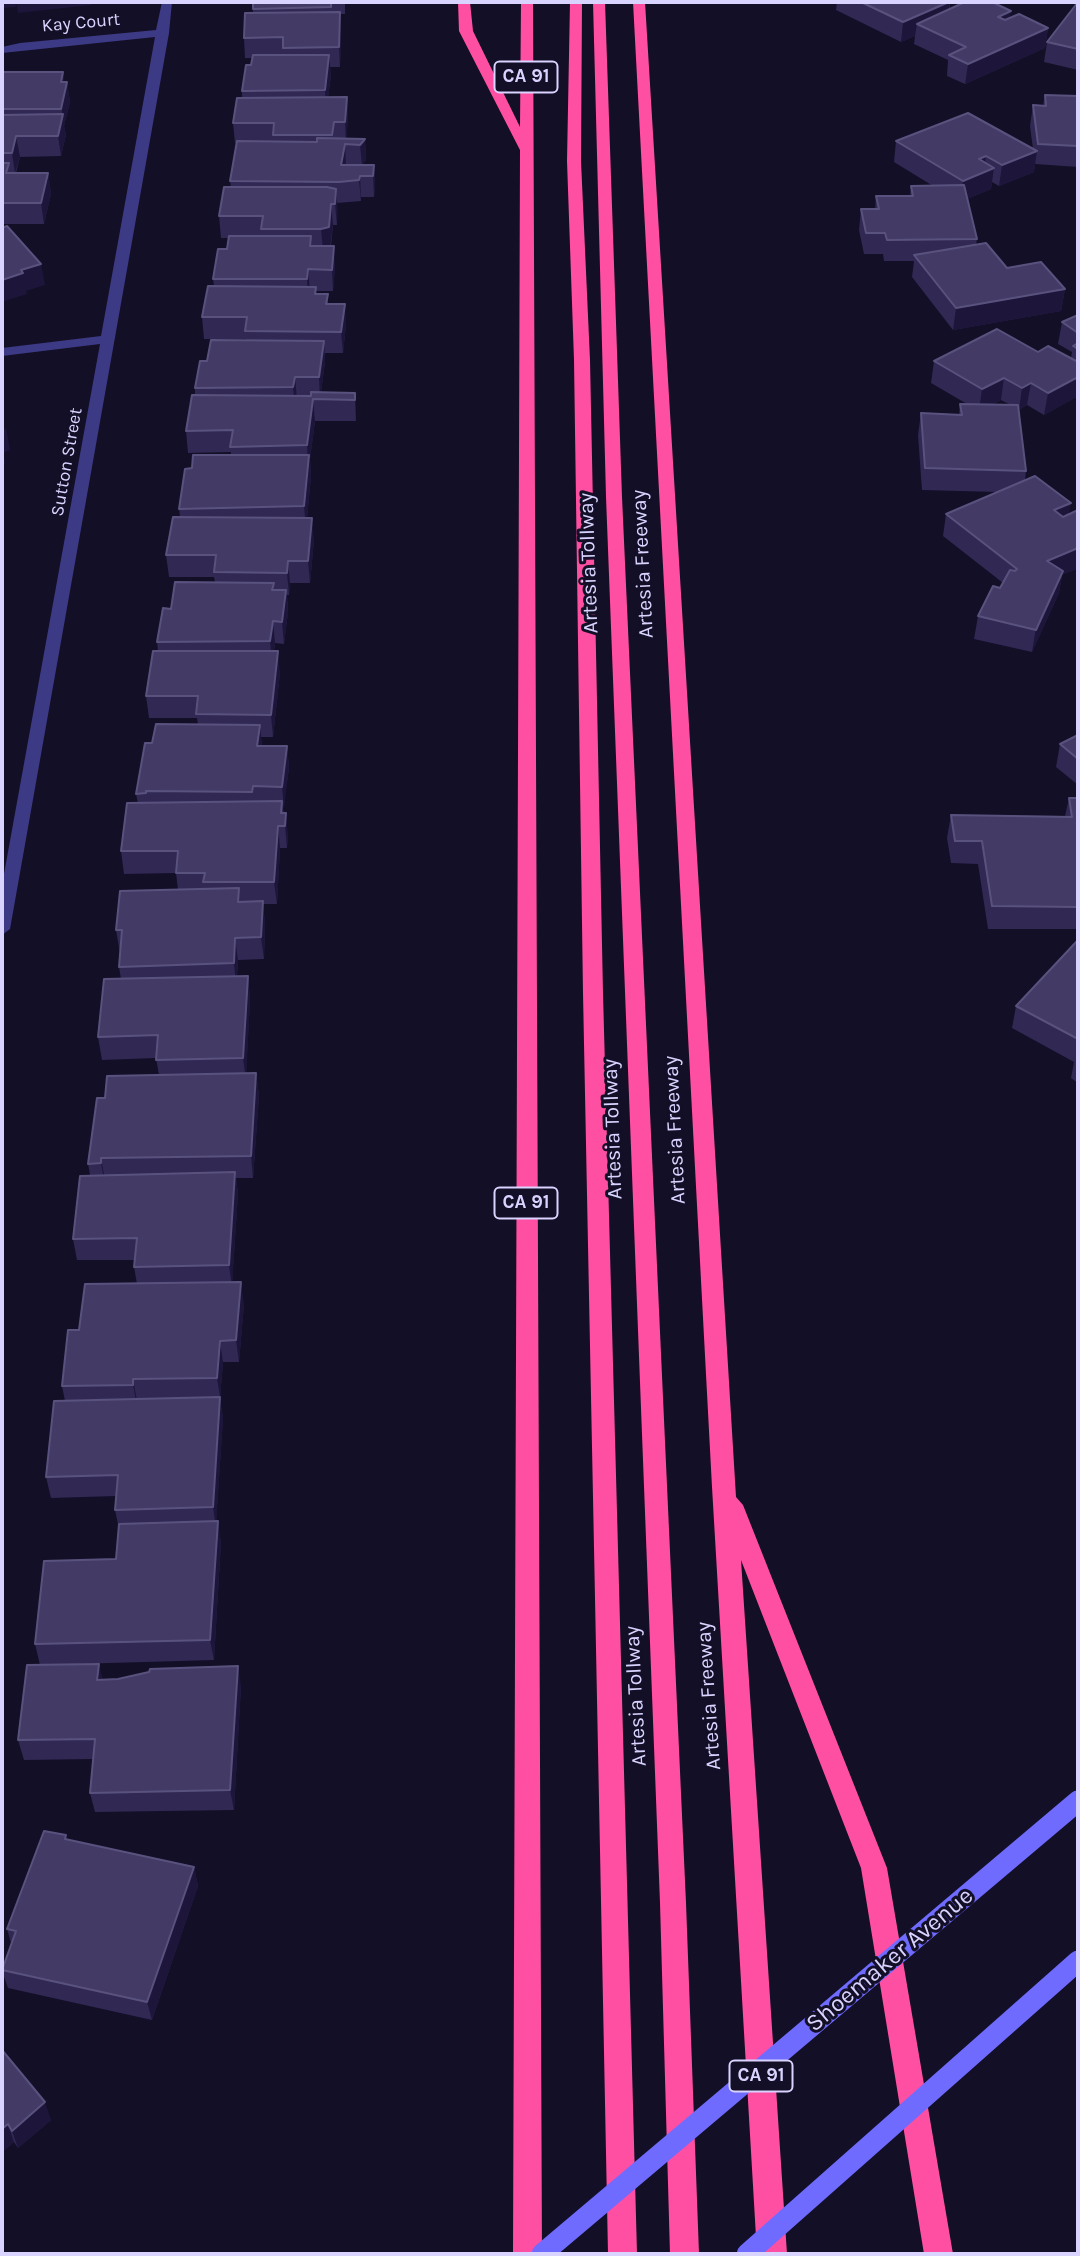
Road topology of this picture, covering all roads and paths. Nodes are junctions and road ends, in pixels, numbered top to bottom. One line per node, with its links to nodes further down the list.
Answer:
1 (167, 2): 7 (street, Sutton Street)
2 (464, 2): 9 (highway)
3 (527, 2): 9 (highway, CA 91)
4 (576, 2): 18 (highway, Artesia Tollway)
5 (599, 2): 19 (highway, Artesia Tollway)
6 (639, 2): 13 (highway, Artesia Freeway / CA 91)
7 (163, 33): 8 (street, Kay Court); 10 (street, Sutton Street)
8 (2, 50)
9 (525, 152): 16 (highway, CA 91)
10 (109, 339): 11 (street); 12 (street, Sutton Street)
11 (2, 352)
12 (2, 929)
13 (724, 1486): 21 (highway, Artesia Freeway / CA 91); 22 (highway)
14 (1078, 1801): 17 (street, Shoemaker Avenue, bridge)
15 (1078, 1962): 20 (street, bridge)
16 (528, 2254)
17 (542, 2254)
18 (623, 2254)
19 (685, 2254)
20 (747, 2254)
21 (772, 2254)
22 (939, 2254)

